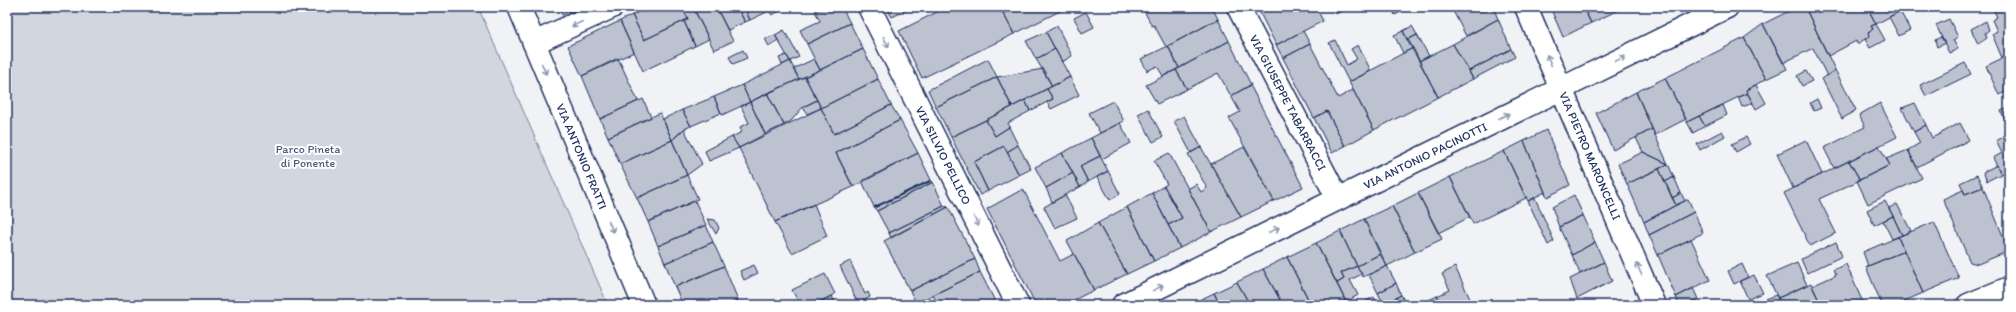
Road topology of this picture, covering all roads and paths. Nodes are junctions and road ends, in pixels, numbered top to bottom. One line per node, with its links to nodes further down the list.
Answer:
1 (519, 7): 7 (street, VIA ANTONIO FRATTI)
2 (612, 7): 7 (street, one-way to 7)
3 (869, 7): 12 (street, VIA SILVIO PELLICO, one-way to 12)
4 (1238, 7): 9 (street, VIA GIUSEPPE TABARRACCI)
5 (1526, 7): 8 (street, VIA PIETRO MARONCELLI, one-way to 5)
6 (1727, 7): 8 (street, VIA ANTONIO PACINOTTI, one-way to 6)
7 (534, 43): 11 (street, VIA ANTONIO FRATTI, one-way to 11)
8 (1561, 88): 9 (street, VIA ANTONIO PACINOTTI, one-way to 8); 14 (street, VIA PIETRO MARONCELLI, one-way to 8)
9 (1338, 199): 13 (street, VIA ANTONIO PACINOTTI, one-way to 9)
10 (2009, 288): 15 (street)
11 (644, 305)
12 (1018, 305)
13 (1123, 305)
14 (1654, 305)
15 (1968, 305)

